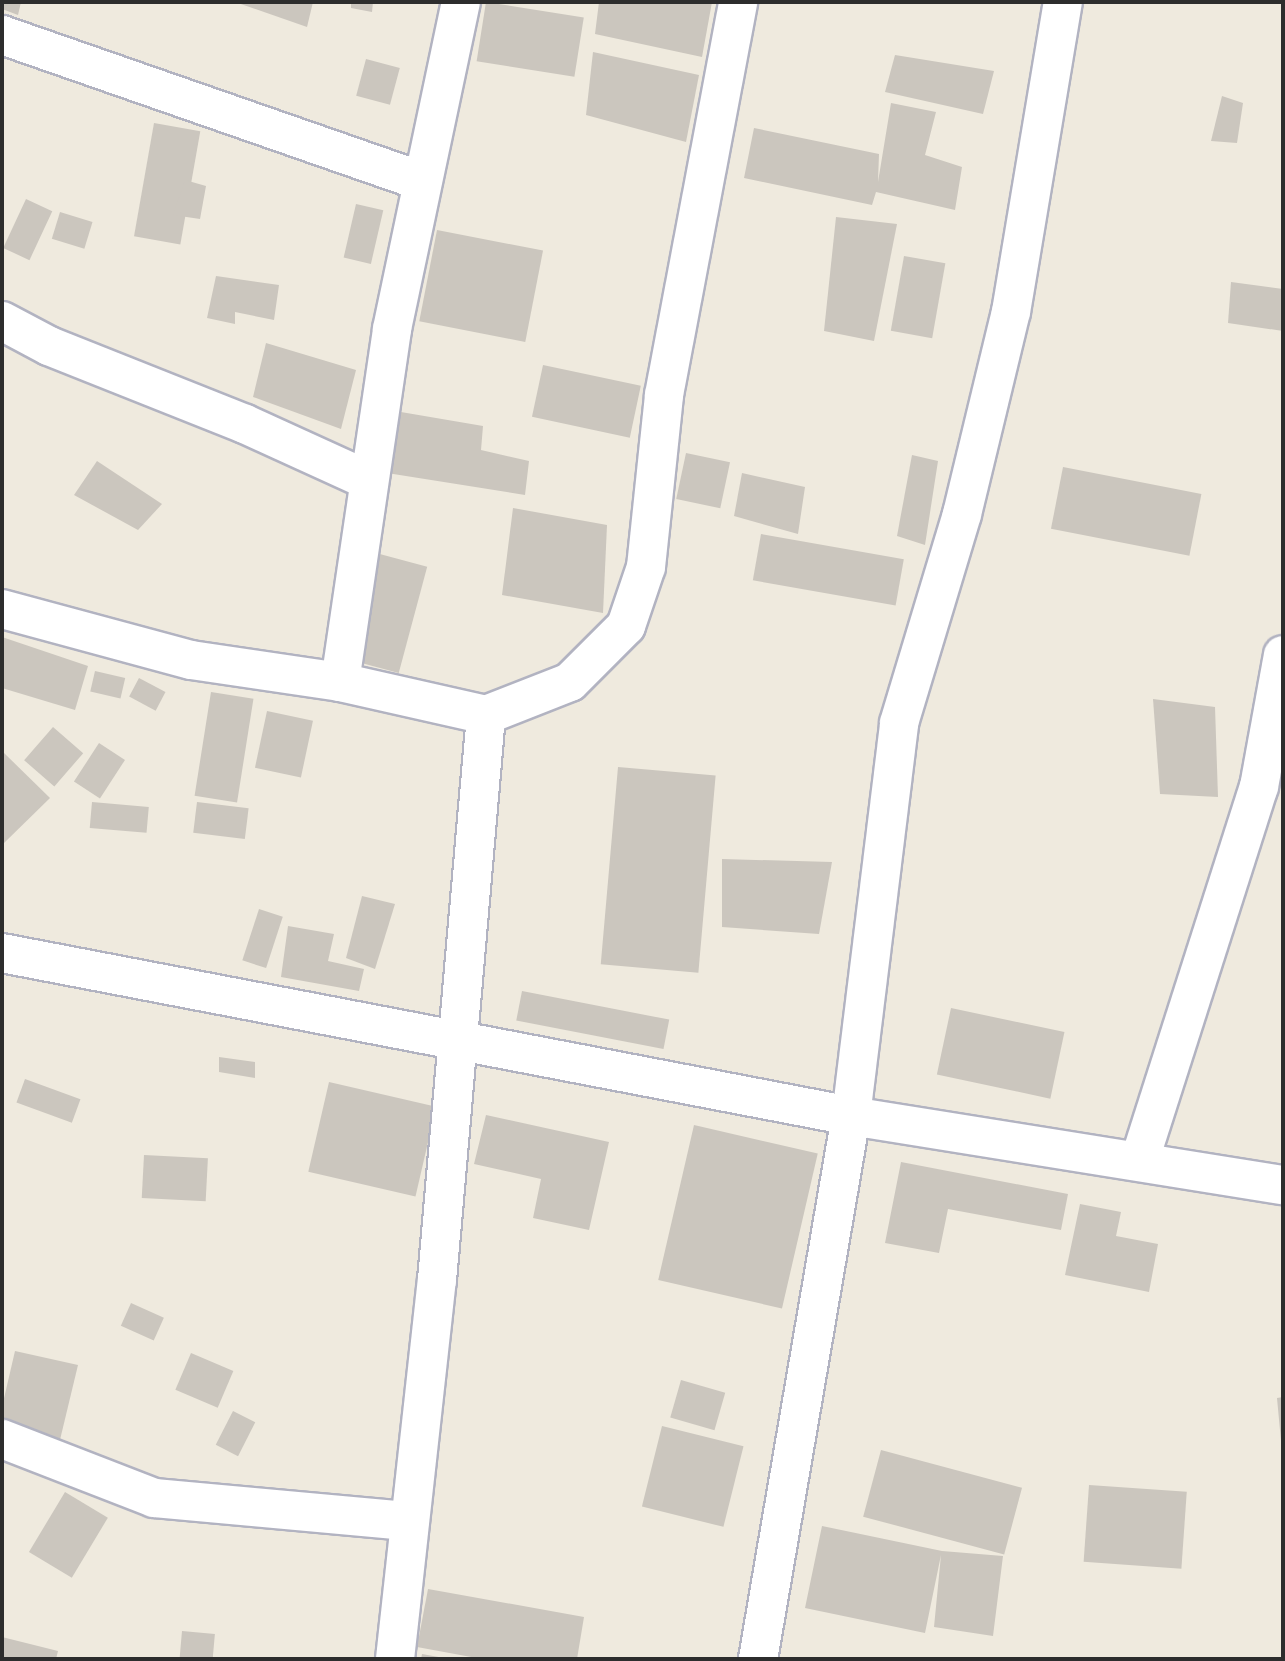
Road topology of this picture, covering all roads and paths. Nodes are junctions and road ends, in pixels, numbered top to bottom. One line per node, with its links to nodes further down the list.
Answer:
1 (461, 2): 5 (street)
2 (737, 2): 11 (street)
3 (1063, 2): 14 (street)
4 (2, 35): 5 (street)
5 (422, 181): 7 (street)
6 (2, 321): 7 (street)
7 (368, 481): 10 (street)
8 (2, 610): 10 (street)
9 (1283, 655): 15 (street)
10 (340, 681): 11 (street)
11 (486, 715): 13 (street)
12 (2, 953): 13 (street)
13 (456, 1038): 14 (street); 18 (street)
14 (851, 1116): 15 (street); 20 (street)
15 (1140, 1159): 16 (street)
16 (1283, 1185)
17 (2, 1439): 18 (street)
18 (407, 1521): 19 (street)
19 (395, 1659)
20 (758, 1659)

